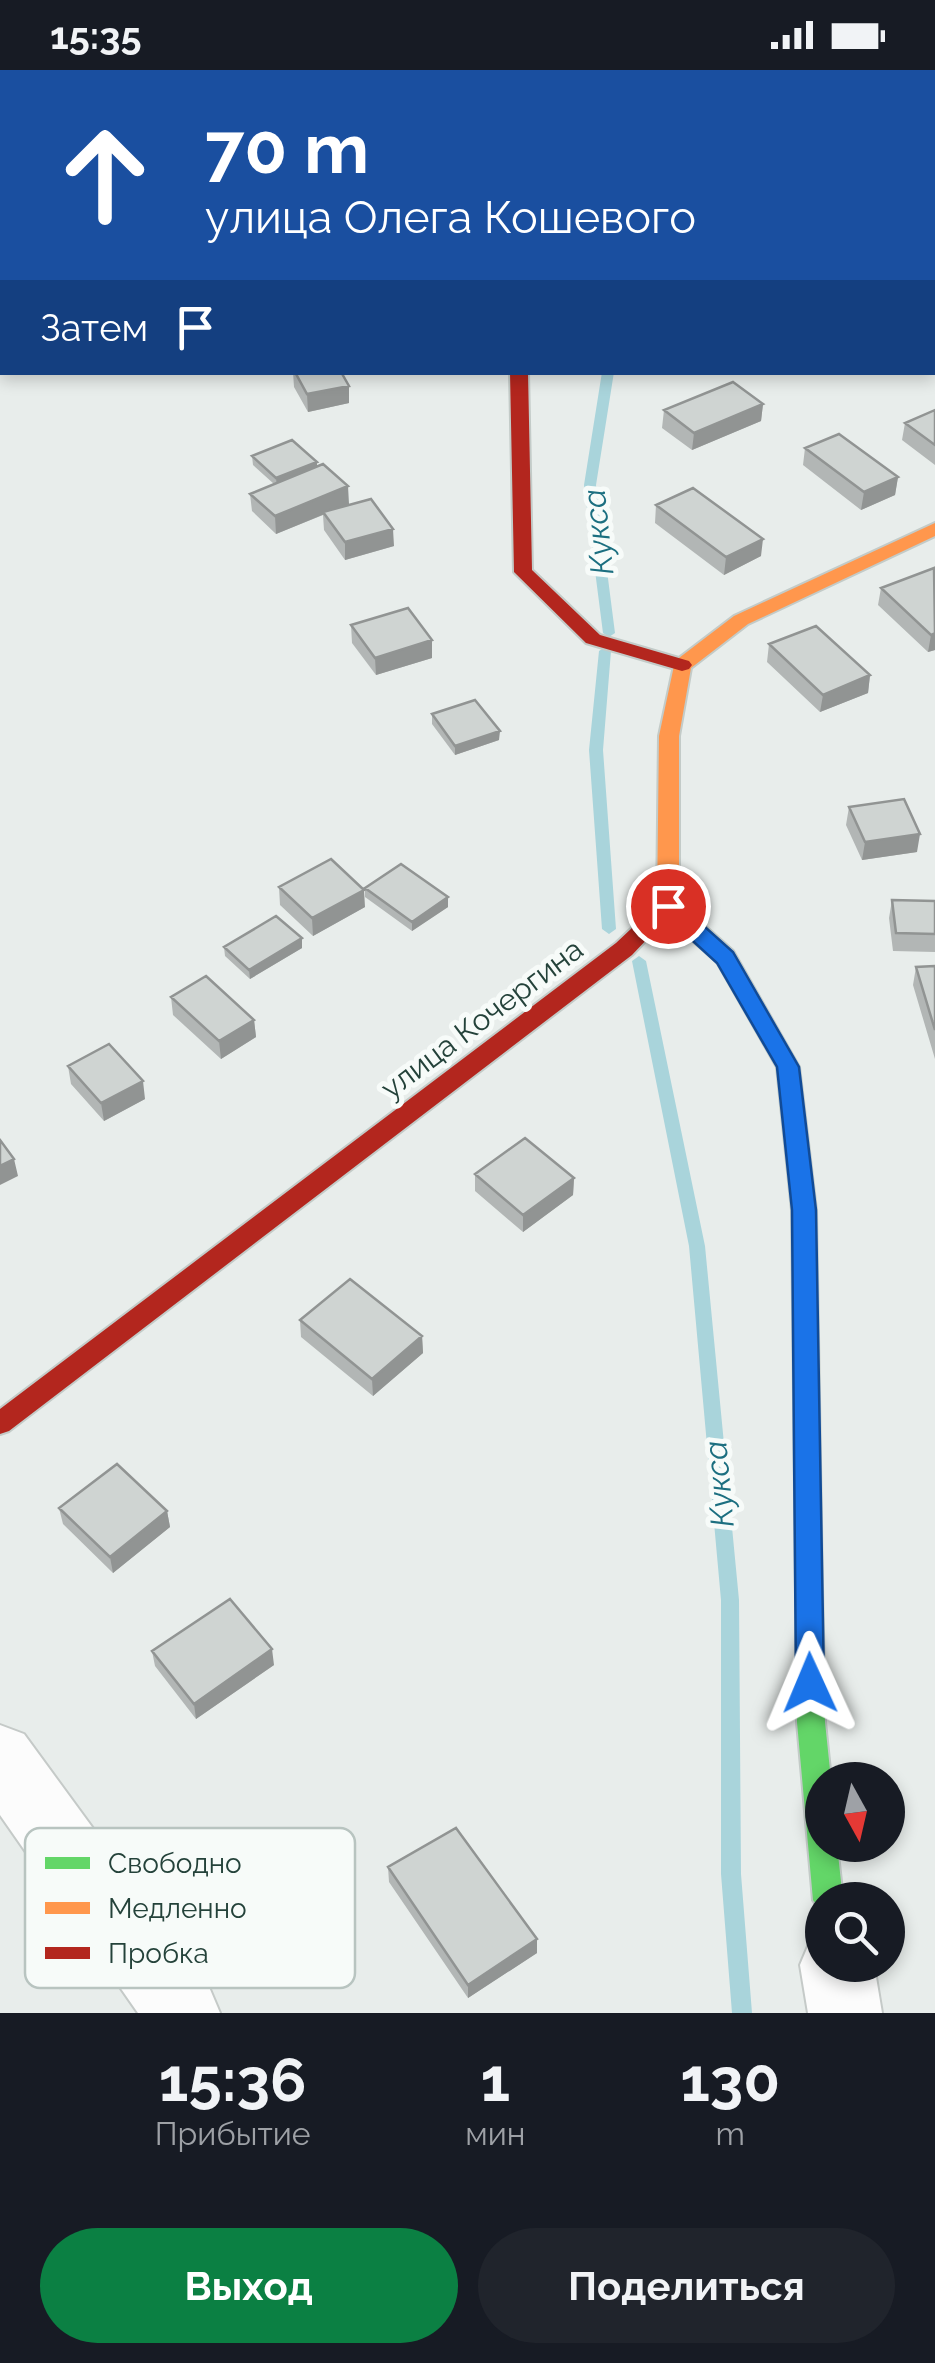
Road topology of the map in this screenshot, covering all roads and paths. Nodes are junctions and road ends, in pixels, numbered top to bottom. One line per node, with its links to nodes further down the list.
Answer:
1 (518, 375): 3 (street)
2 (935, 528): 3 (street)
3 (682, 665): 4 (street)
4 (668, 906): 5 (street, улица Кочергина); 8 (street)
5 (0, 1424)
6 (0, 1756): 7 (street)
7 (51, 1828)
8 (826, 1882)
9 (839, 1982): 12 (street)
10 (165, 1988): 11 (street)
11 (183, 2013)
12 (844, 2013)

